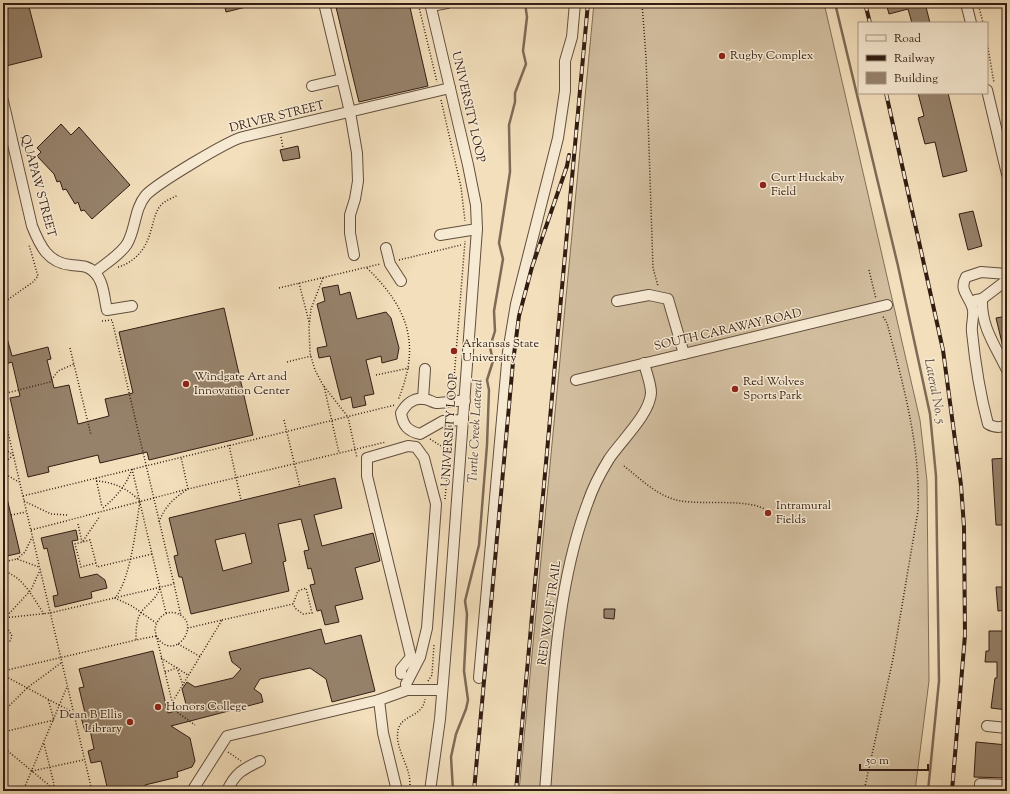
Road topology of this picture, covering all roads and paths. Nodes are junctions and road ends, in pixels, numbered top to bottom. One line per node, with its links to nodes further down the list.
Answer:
1 (324, 3): 10 (street)
2 (447, 3): 7 (street)
3 (575, 3): 152 (street)
4 (642, 3): 36 (path)
5 (966, 3): 8 (street)
6 (978, 3): 9 (path)
7 (431, 5): 12 (street, UNIVERSITY LOOP)
8 (971, 22)
9 (983, 22)
10 (342, 79): 11 (street); 15 (street)
11 (312, 86)
12 (450, 88): 15 (street, DRIVER STREET); 18 (street, UNIVERSITY LOOP)
13 (988, 94): 16 (street)
14 (3, 101): 29 (street, QUAPAW STREET)
15 (350, 112): 23 (street); 29 (street, DRIVER STREET)
16 (1007, 174)
17 (178, 195): 26 (path)
18 (477, 229): 19 (street); 64 (street, UNIVERSITY LOOP)
19 (440, 235)
20 (29, 245): 40 (path)
21 (461, 245): 24 (path)
22 (386, 248): 33 (street)
23 (354, 255)
24 (396, 260)
25 (384, 263): 27 (path)
26 (118, 267)
27 (367, 268): 31 (path); 53 (path)
28 (869, 270): 42 (path)
29 (94, 272): 41 (street)
30 (1007, 274): 38 (street)
31 (323, 278): 34 (path); 46 (path)
32 (1007, 280): 37 (street)
33 (401, 281)
34 (300, 283): 35 (path); 46 (path)
35 (279, 288)
36 (668, 299): 39 (street); 48 (street)
37 (982, 299): 38 (street); 55 (street)
38 (970, 300): 72 (street)
39 (617, 301)
40 (3, 303)
41 (132, 306)
42 (882, 307): 48 (street, SOUTH CARAWAY ROAD); 188 (path)
43 (6, 316): 44 (path)
44 (3, 318)
45 (102, 321): 87 (path)
46 (309, 324): 49 (path)
47 (70, 348): 52 (path)
48 (684, 354): 51 (street, SOUTH CARAWAY ROAD)
49 (311, 356): 50 (path); 58 (path)
50 (287, 362)
51 (644, 363): 57 (street, SOUTH CARAWAY ROAD); 187 (street, RED WOLF TRAIL)
52 (74, 364): 60 (path); 74 (path)
53 (409, 368): 56 (path); 65 (path)
54 (425, 369): 62 (street)
55 (1007, 370)
56 (376, 375)
57 (576, 380)
58 (323, 385): 68 (path); 70 (path)
59 (453, 391): 61 (path)
60 (3, 394)
61 (448, 395)
62 (423, 398): 64 (street); 71 (street)
63 (402, 401): 65 (path)
64 (465, 401): 71 (street, UNIVERSITY LOOP)
65 (396, 405): 66 (path); 68 (path)
66 (394, 409)
67 (3, 410): 81 (path)
68 (348, 417): 70 (path); 79 (path)
69 (284, 420): 73 (path)
70 (332, 420): 73 (path); 80 (path)
71 (463, 420): 157 (street, UNIVERSITY LOOP)
72 (1007, 425)
73 (286, 431): 77 (path); 85 (path)
74 (91, 435)
75 (429, 438): 83 (path)
76 (390, 441): 79 (path)
77 (229, 445): 82 (path); 91 (path)
78 (3, 448): 81 (path)
79 (355, 449): 80 (path); 84 (path)
80 (339, 452): 85 (path)
81 (13, 455): 86 (path); 94 (path)
82 (181, 457): 87 (path); 97 (path)
83 (448, 457)
84 (358, 462)
85 (294, 463): 91 (path); 95 (path)
86 (3, 465)
87 (146, 466): 89 (path); 99 (path)
88 (624, 466): 104 (path)
89 (132, 469): 92 (path); 96 (path); 102 (path)
90 (3, 473): 94 (path)
91 (236, 477): 97 (path); 100 (path)
92 (96, 478): 93 (path); 98 (path)
93 (96, 481): 96 (path); 103 (path)
94 (20, 483): 98 (path)
95 (300, 487)
96 (123, 488): 102 (path); 103 (path)
97 (188, 489): 99 (path); 109 (path)
98 (23, 496): 101 (path)
99 (153, 498): 102 (path); 109 (path)
100 (241, 500)
101 (24, 501): 105 (path); 106 (path)
102 (140, 501): 103 (path); 114 (path); 116 (path)
103 (103, 510): 111 (path)
104 (768, 511)
105 (26, 512): 107 (path); 111 (path)
106 (68, 515)
107 (11, 516)
108 (100, 516): 113 (path)
109 (159, 522): 122 (path)
110 (78, 524): 113 (path)
111 (31, 530): 112 (path)
112 (32, 537): 115 (path); 119 (path)
113 (82, 542): 118 (path); 118 (path)
114 (152, 554): 116 (path); 123 (path)
115 (17, 559): 117 (path); 119 (path)
116 (130, 559): 118 (path); 125 (path)
117 (3, 562)
118 (96, 563)
119 (39, 567): 120 (path)
120 (40, 570): 124 (path); 127 (path)
121 (3, 571): 124 (path)
122 (174, 584): 123 (path); 131 (path)
123 (160, 587): 125 (path); 128 (path); 129 (path)
124 (29, 592): 130 (path); 132 (path)
125 (115, 598): 127 (path); 128 (path)
126 (293, 604): 126 (path); 133 (path)
127 (50, 613): 130 (path); 142 (path)
128 (141, 613): 134 (path); 138 (path)
129 (166, 613): 131 (path); 134 (path)
130 (44, 614): 132 (path)
131 (181, 616): 136 (path)
132 (4, 618)
133 (222, 620): 136 (path); 141 (path)
134 (156, 623): 137 (path)
135 (3, 628): 140 (path)
136 (188, 628): 139 (path)
137 (156, 636): 138 (path); 139 (path); 143 (path)
138 (136, 640): 142 (path)
139 (178, 644): 141 (path)
140 (3, 645)
141 (201, 657): 151 (path)
142 (61, 658): 145 (path); 147 (path)
143 (161, 658): 146 (path); 148 (path)
144 (414, 660): 144 (street); 149 (street); 155 (street)
145 (62, 662): 154 (path); 156 (path)
146 (177, 668): 148 (path); 151 (path); 153 (path)
147 (3, 671)
148 (165, 672): 160 (path)
149 (401, 674)
150 (3, 675): 156 (path)
151 (189, 676): 153 (path)
152 (479, 678)
153 (183, 685): 160 (path)
154 (67, 687): 161 (path); 163 (path)
155 (406, 687): 157 (street); 159 (street)
156 (27, 688): 158 (path); 162 (path)
157 (442, 690): 186 (street, UNIVERSITY LOOP)
158 (48, 699): 161 (path); 164 (path)
159 (379, 700): 183 (street); 185 (street)
160 (172, 702): 165 (path)
161 (60, 705): 163 (path); 164 (path)
162 (3, 712)
163 (73, 712): 172 (path)
164 (54, 720): 168 (path); 169 (path)
165 (195, 726)
166 (987, 726): 167 (street)
167 (1007, 728)
168 (3, 732)
169 (44, 744): 175 (path); 176 (path)
170 (3, 747): 176 (path)
171 (228, 752): 174 (path)
172 (84, 760): 175 (path); 182 (path)
173 (260, 761): 184 (street)
174 (245, 763)
175 (50, 768): 176 (path); 178 (path)
176 (32, 771): 178 (path); 179 (path)
177 (1007, 785): 189 (street)
178 (53, 790): 180 (path); 181 (path)
179 (23, 791)
180 (42, 791)
181 (56, 791)
182 (92, 791)
183 (192, 791)
184 (227, 791)
185 (397, 791)
186 (430, 791)
187 (545, 791)
188 (864, 791)
189 (980, 791)

